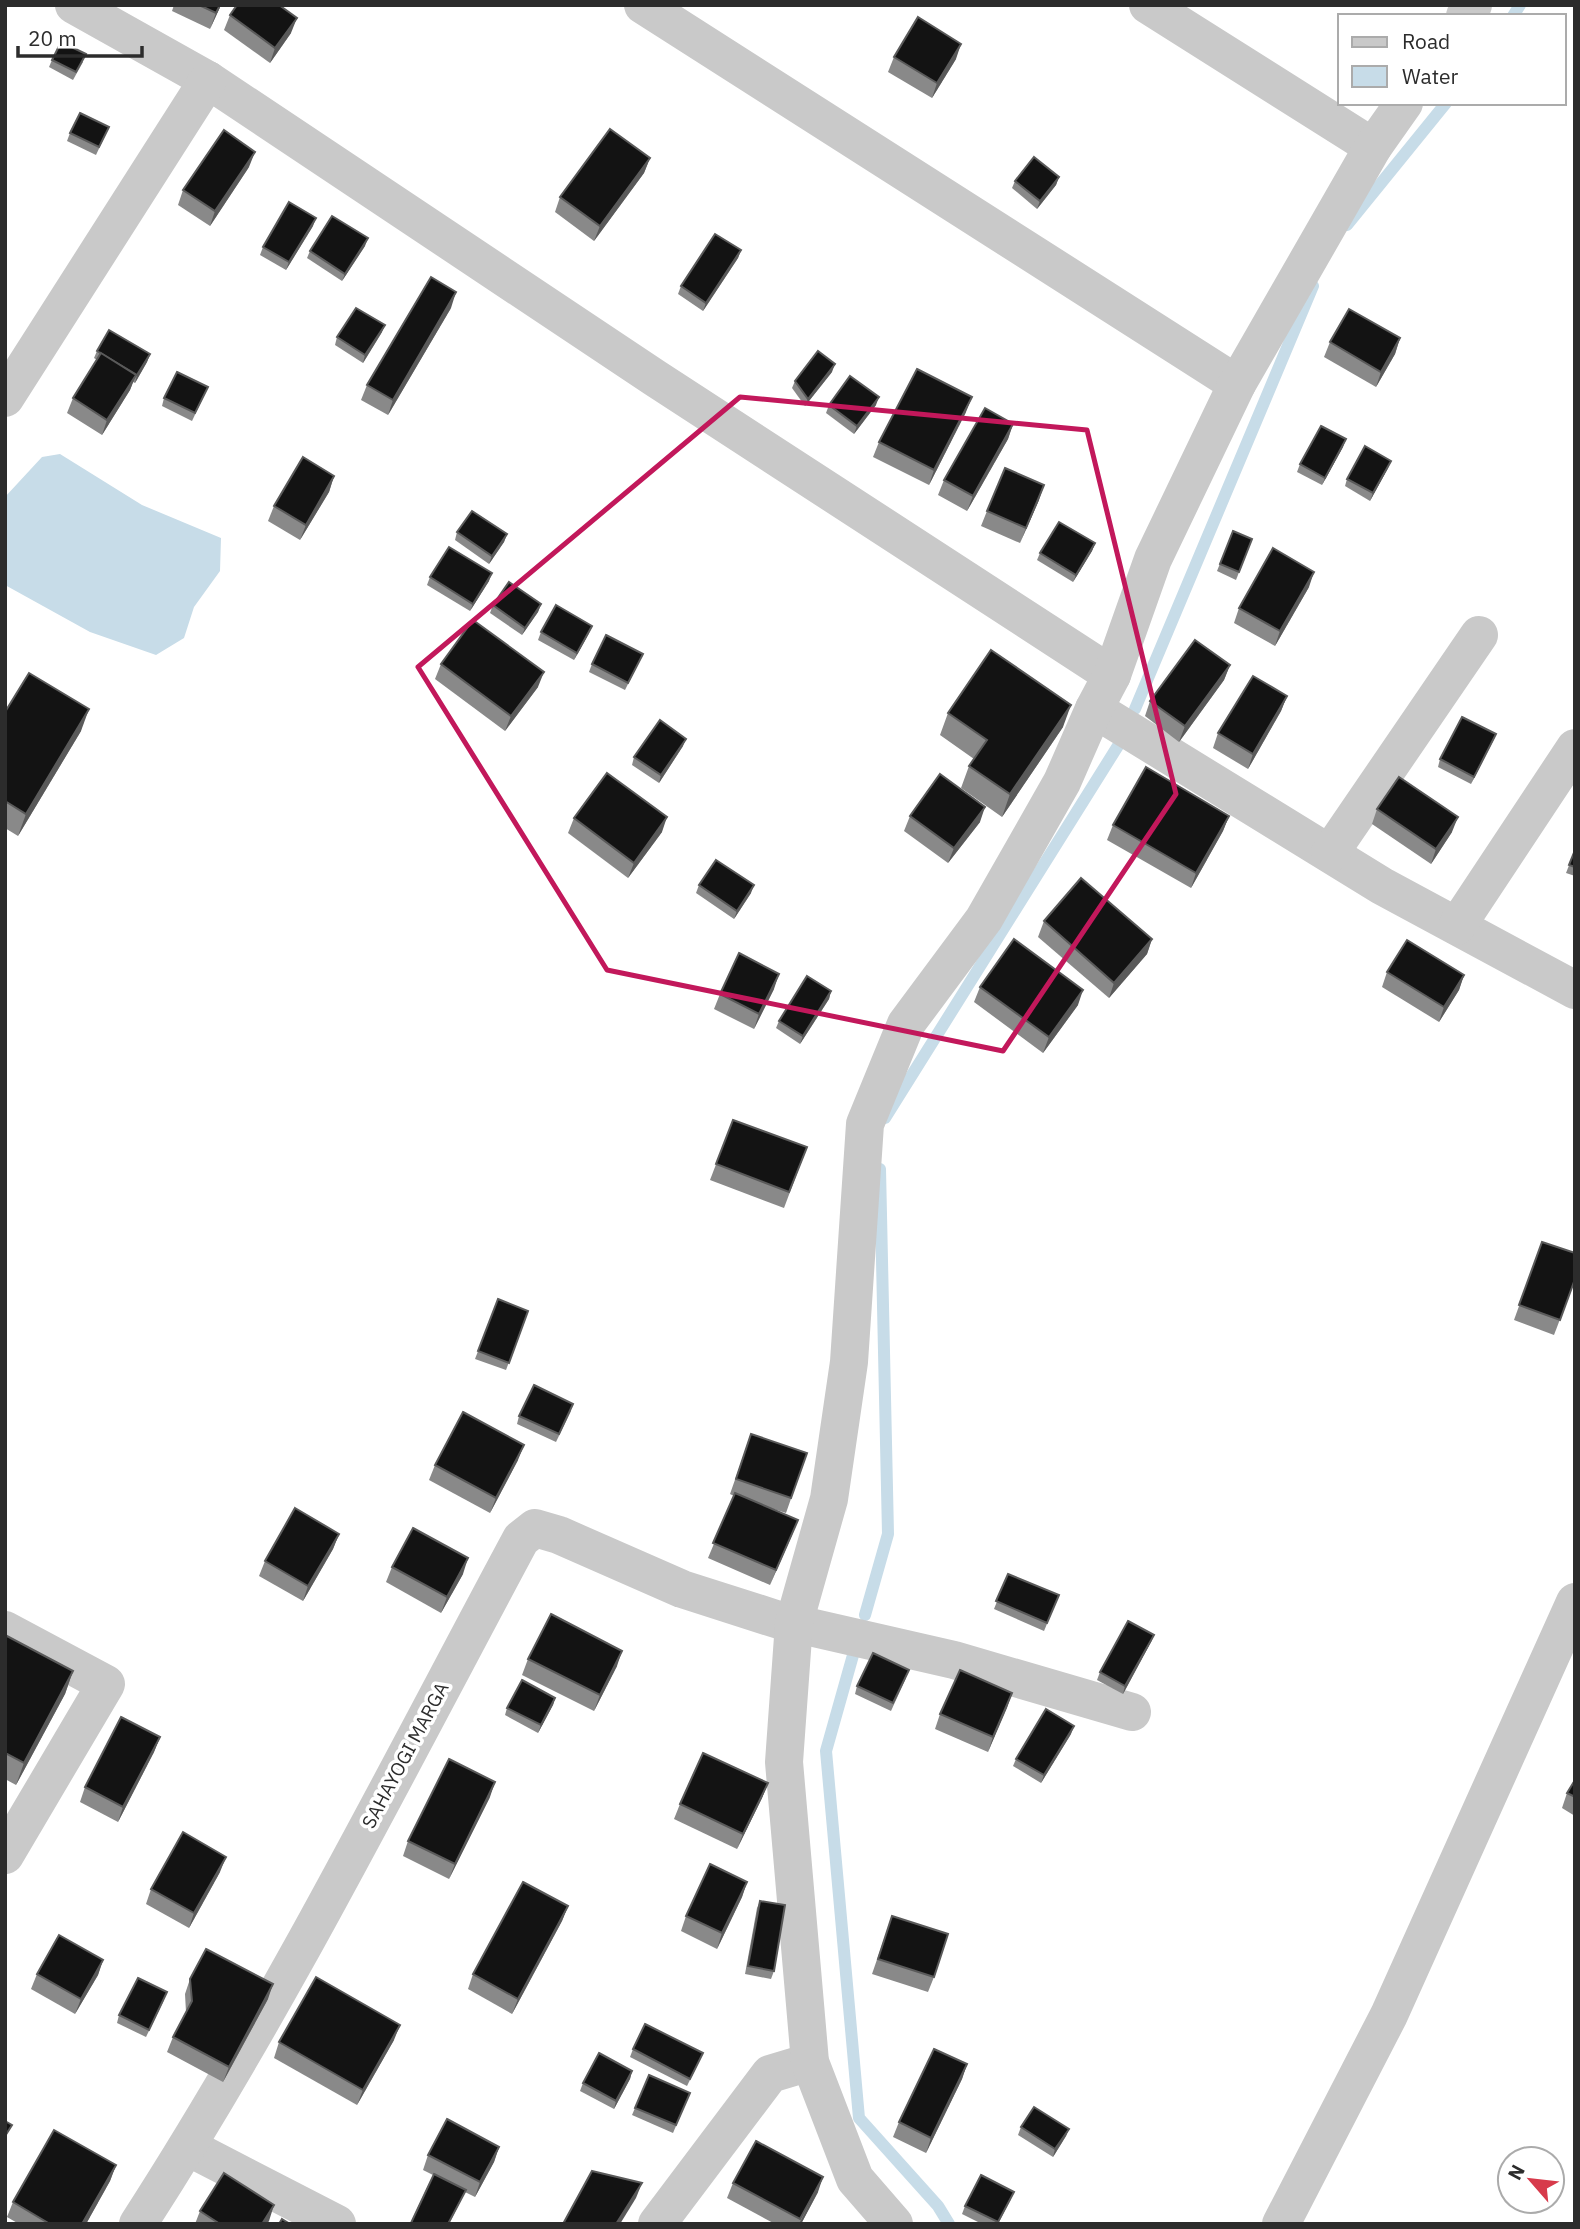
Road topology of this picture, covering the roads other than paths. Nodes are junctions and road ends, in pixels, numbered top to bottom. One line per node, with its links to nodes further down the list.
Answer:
1 (75, 5): 4 (street)
2 (643, 5): 7 (street)
3 (1148, 5): 6 (street)
4 (208, 80): 8 (street); 10 (street)
5 (1403, 105): 6 (street)
6 (1373, 147): 7 (street)
7 (1237, 384): 10 (street)
8 (5, 398)
9 (1479, 635): 13 (street)
10 (1112, 675): 11 (street)
11 (1094, 709): 13 (street); 17 (street)
12 (1575, 748): 14 (street)
13 (1330, 853): 14 (street)
14 (1457, 926): 15 (street)
15 (1575, 990)
16 (1575, 1602): 27 (street)
17 (794, 1623): 19 (street); 21 (street); 22 (street, SAHAYOGI MARGA)
18 (5, 1630): 20 (street)
19 (1132, 1712)
20 (5, 1855)
21 (810, 2062): 25 (street); 26 (street)
22 (187, 2147): 23 (street, SAHAYOGI MARGA); 24 (street)
23 (138, 2224)
24 (337, 2224)
25 (657, 2224)
26 (894, 2224)
27 (1281, 2224)

